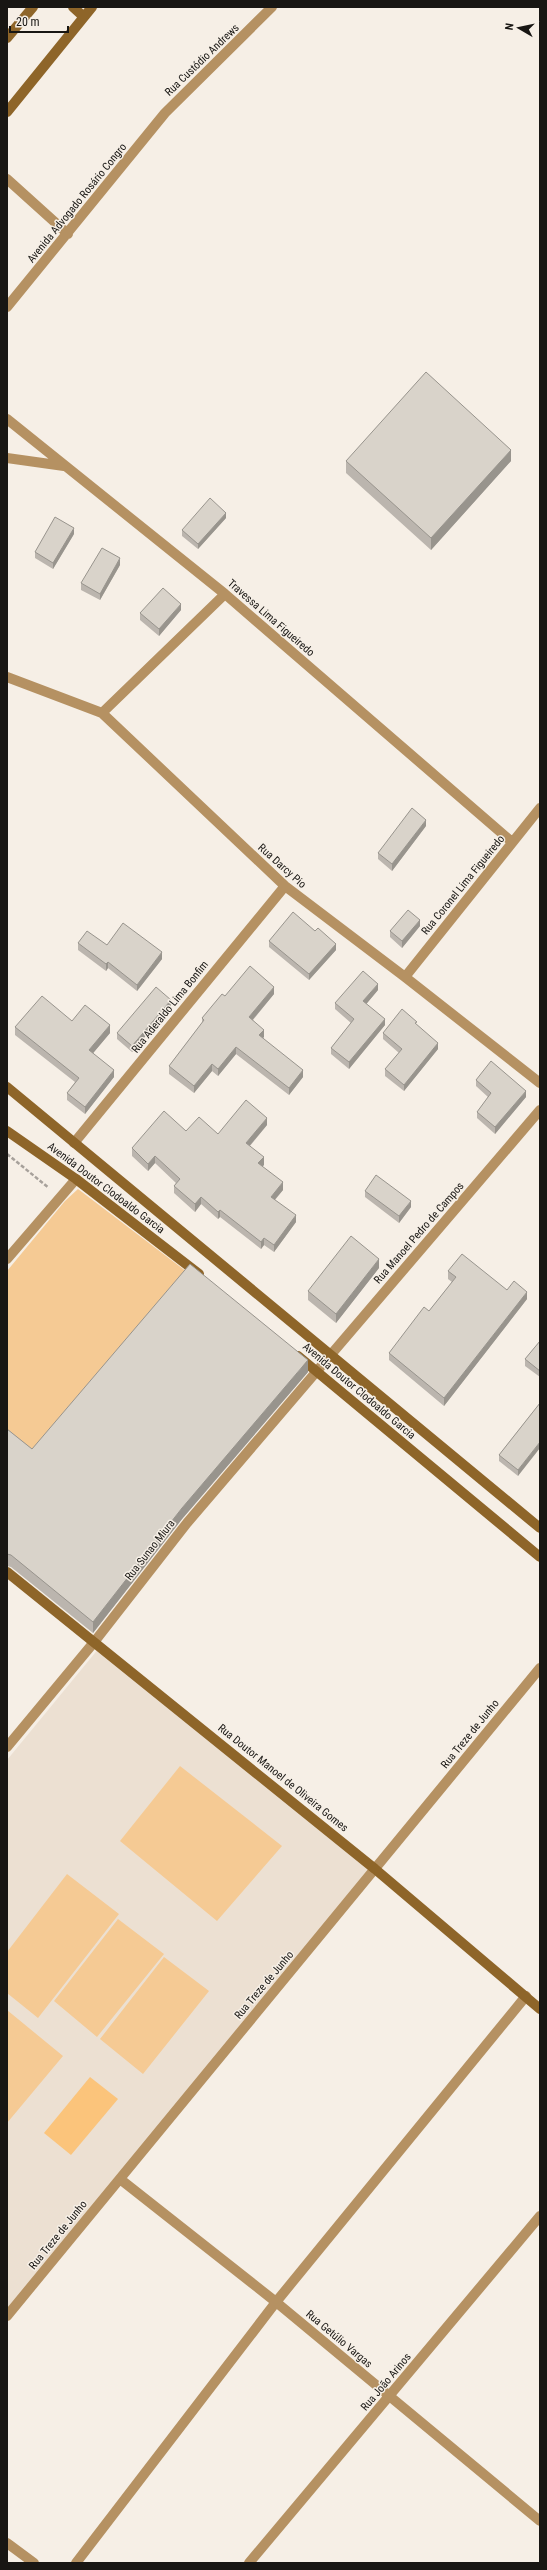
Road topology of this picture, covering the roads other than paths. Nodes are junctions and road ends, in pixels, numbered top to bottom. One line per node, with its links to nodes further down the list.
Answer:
1 (33, 7): 6 (main road)
2 (73, 7): 5 (main road)
3 (92, 7): 5 (main road)
4 (272, 7): 8 (street, Rua Custódio Andrews)
5 (84, 17): 7 (main road)
6 (7, 38)
7 (7, 112)
8 (165, 113): 10 (street, Avenida Advogado Rosário Congro)
9 (7, 179): 10 (street)
10 (68, 234): 11 (street, Avenida Advogado Rosário Congro)
11 (7, 307)
12 (7, 419): 14 (street, Travessa Lima Figueiredo)
13 (7, 458): 14 (street)
14 (64, 466): 15 (street, Travessa Lima Figueiredo)
15 (225, 594): 17 (street); 19 (street, Travessa Lima Figueiredo)
16 (7, 677): 17 (street, Rua Darcy Pio)
17 (102, 713): 20 (street, Rua Darcy Pio)
18 (540, 808): 19 (street, Rua Coronel Lima Figueiredo)
19 (512, 842): 21 (street, Rua Coronel Lima Figueiredo)
20 (285, 886): 21 (street, Rua Darcy Pio); 26 (street, Rua Aderaldo Lima Bonfim)
21 (405, 977): 22 (street, Rua Darcy Pio)
22 (540, 1083)
23 (7, 1087): 26 (main road, Avenida Doutor Clodoaldo Garcia)
24 (540, 1110): 31 (street, Rua Manoel Pedro de Campos)
25 (7, 1131): 27 (main road, Avenida Doutor Clodoaldo Garcia)
26 (74, 1143): 31 (main road, Avenida Doutor Clodoaldo Garcia)
27 (76, 1179): 28 (street); 29 (main road, Avenida Doutor Clodoaldo Garcia)
28 (7, 1259)
29 (208, 1281)
30 (292, 1350): 32 (main road, Avenida Doutor Clodoaldo Garcia)
31 (330, 1354): 32 (street, Rua Manoel Pedro de Campos); 33 (main road, Avenida Doutor Clodoaldo Garcia)
32 (316, 1370): 34 (main road, Avenida Doutor Clodoaldo Garcia); 36 (street, Rua Sunao Miura)
33 (540, 1528)
34 (540, 1557)
35 (7, 1572): 36 (main road, Rua Doutor Manoel de Oliveira Gomes)
36 (95, 1641): 38 (street, Rua Sunao Miura); 39 (main road, Rua Doutor Manoel de Oliveira Gomes)
37 (540, 1668): 39 (street, Rua Treze de Junho)
38 (7, 1747)
39 (376, 1869): 40 (main road, Rua Doutor Manoel de Oliveira Gomes); 42 (street, Rua Treze de Junho)
40 (526, 1996): 41 (main road, Rua Doutor Manoel de Oliveira Gomes); 44 (street)
41 (539, 2008)
42 (120, 2179): 44 (street, Rua Getúlio Vargas); 45 (street, Rua Treze de Junho)
43 (540, 2216): 46 (street, Rua João Arinos)
44 (276, 2302): 46 (street, Rua Getúlio Vargas); 50 (street)
45 (7, 2316)
46 (390, 2397): 47 (street, Rua Getúlio Vargas); 51 (street, Rua João Arinos)
47 (540, 2521)
48 (7, 2543): 49 (street)
49 (34, 2563)
50 (76, 2563)
51 (249, 2563)

